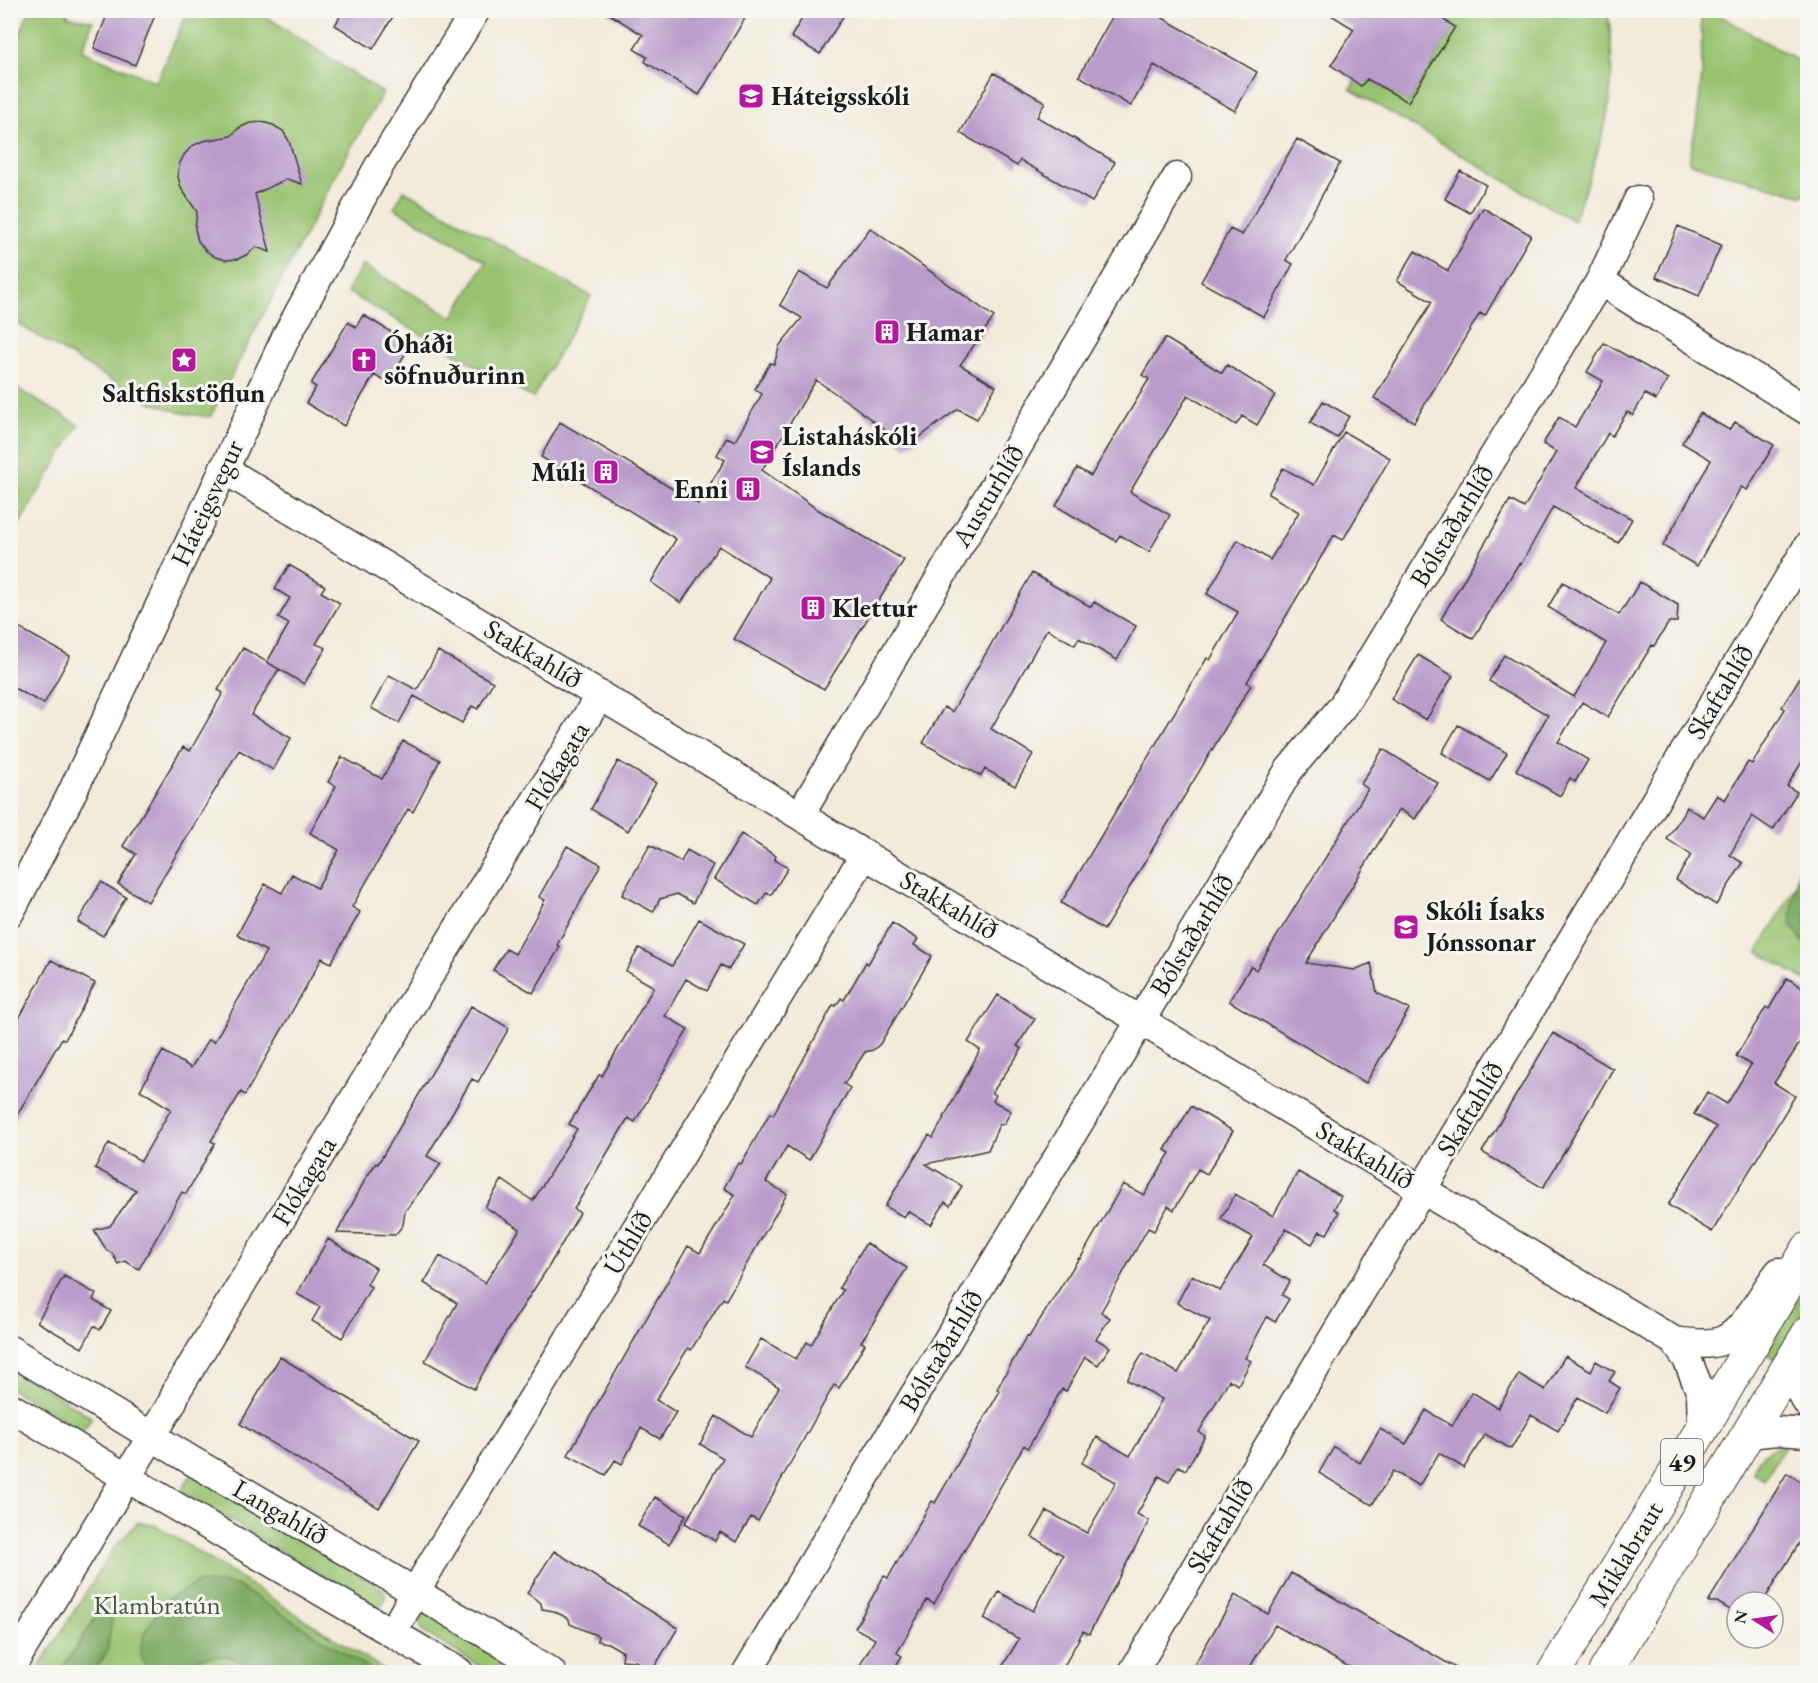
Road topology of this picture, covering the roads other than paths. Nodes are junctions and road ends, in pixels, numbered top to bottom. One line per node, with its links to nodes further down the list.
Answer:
1 (476, 10): 6 (street, Háteigsvegur)
2 (1177, 177): 9 (street, Austurhlíð)
3 (1638, 200): 4 (street, Bólstaðarhlíð)
4 (1600, 281): 5 (street); 12 (street, Bólstaðarhlíð)
5 (1808, 411)
6 (224, 469): 8 (street, Stakkahlíð); 11 (street, Háteigsvegur)
7 (1808, 546): 13 (street, Skaftahlíð)
8 (600, 695): 9 (street, Stakkahlíð); 24 (street, Flókagata)
9 (800, 815): 10 (street, Stakkahlíð)
10 (865, 854): 12 (street, Stakkahlíð); 26 (street, Úthlíð)
11 (10, 912)
12 (1141, 1020): 13 (street, Stakkahlíð); 31 (street, Bólstaðarhlíð)
13 (1422, 1190): 16 (street, Stakkahlíð); 32 (street, Skaftahlíð)
14 (1808, 1239): 16 (street, Stakkahlíð)
15 (1808, 1249): 21 (highway, Miklabraut / 49)
16 (1674, 1341): 21 (street, Stakkahlíð)
17 (1801, 1346): 19 (street); 23 (highway, Miklabraut / 49)
18 (10, 1350): 24 (street, Langahlíð)
19 (1808, 1404)
20 (10, 1407): 25 (street, Langahlíð)
21 (1702, 1429): 33 (highway, Miklabraut / 49)
22 (1808, 1433): 23 (street)
23 (1748, 1434): 34 (highway, Miklabraut / 49)
24 (153, 1436): 25 (street, Flókagata); 26 (street, Langahlíð)
25 (127, 1478): 27 (street, Langahlíð); 28 (street, Flókagata)
26 (416, 1593): 27 (street, Úthlíð); 30 (street, Langahlíð)
27 (392, 1633): 29 (street, Langahlíð)
28 (10, 1669)
29 (459, 1672)
30 (551, 1672)
31 (747, 1672)
32 (1132, 1672)
33 (1554, 1672)
34 (1605, 1672)

